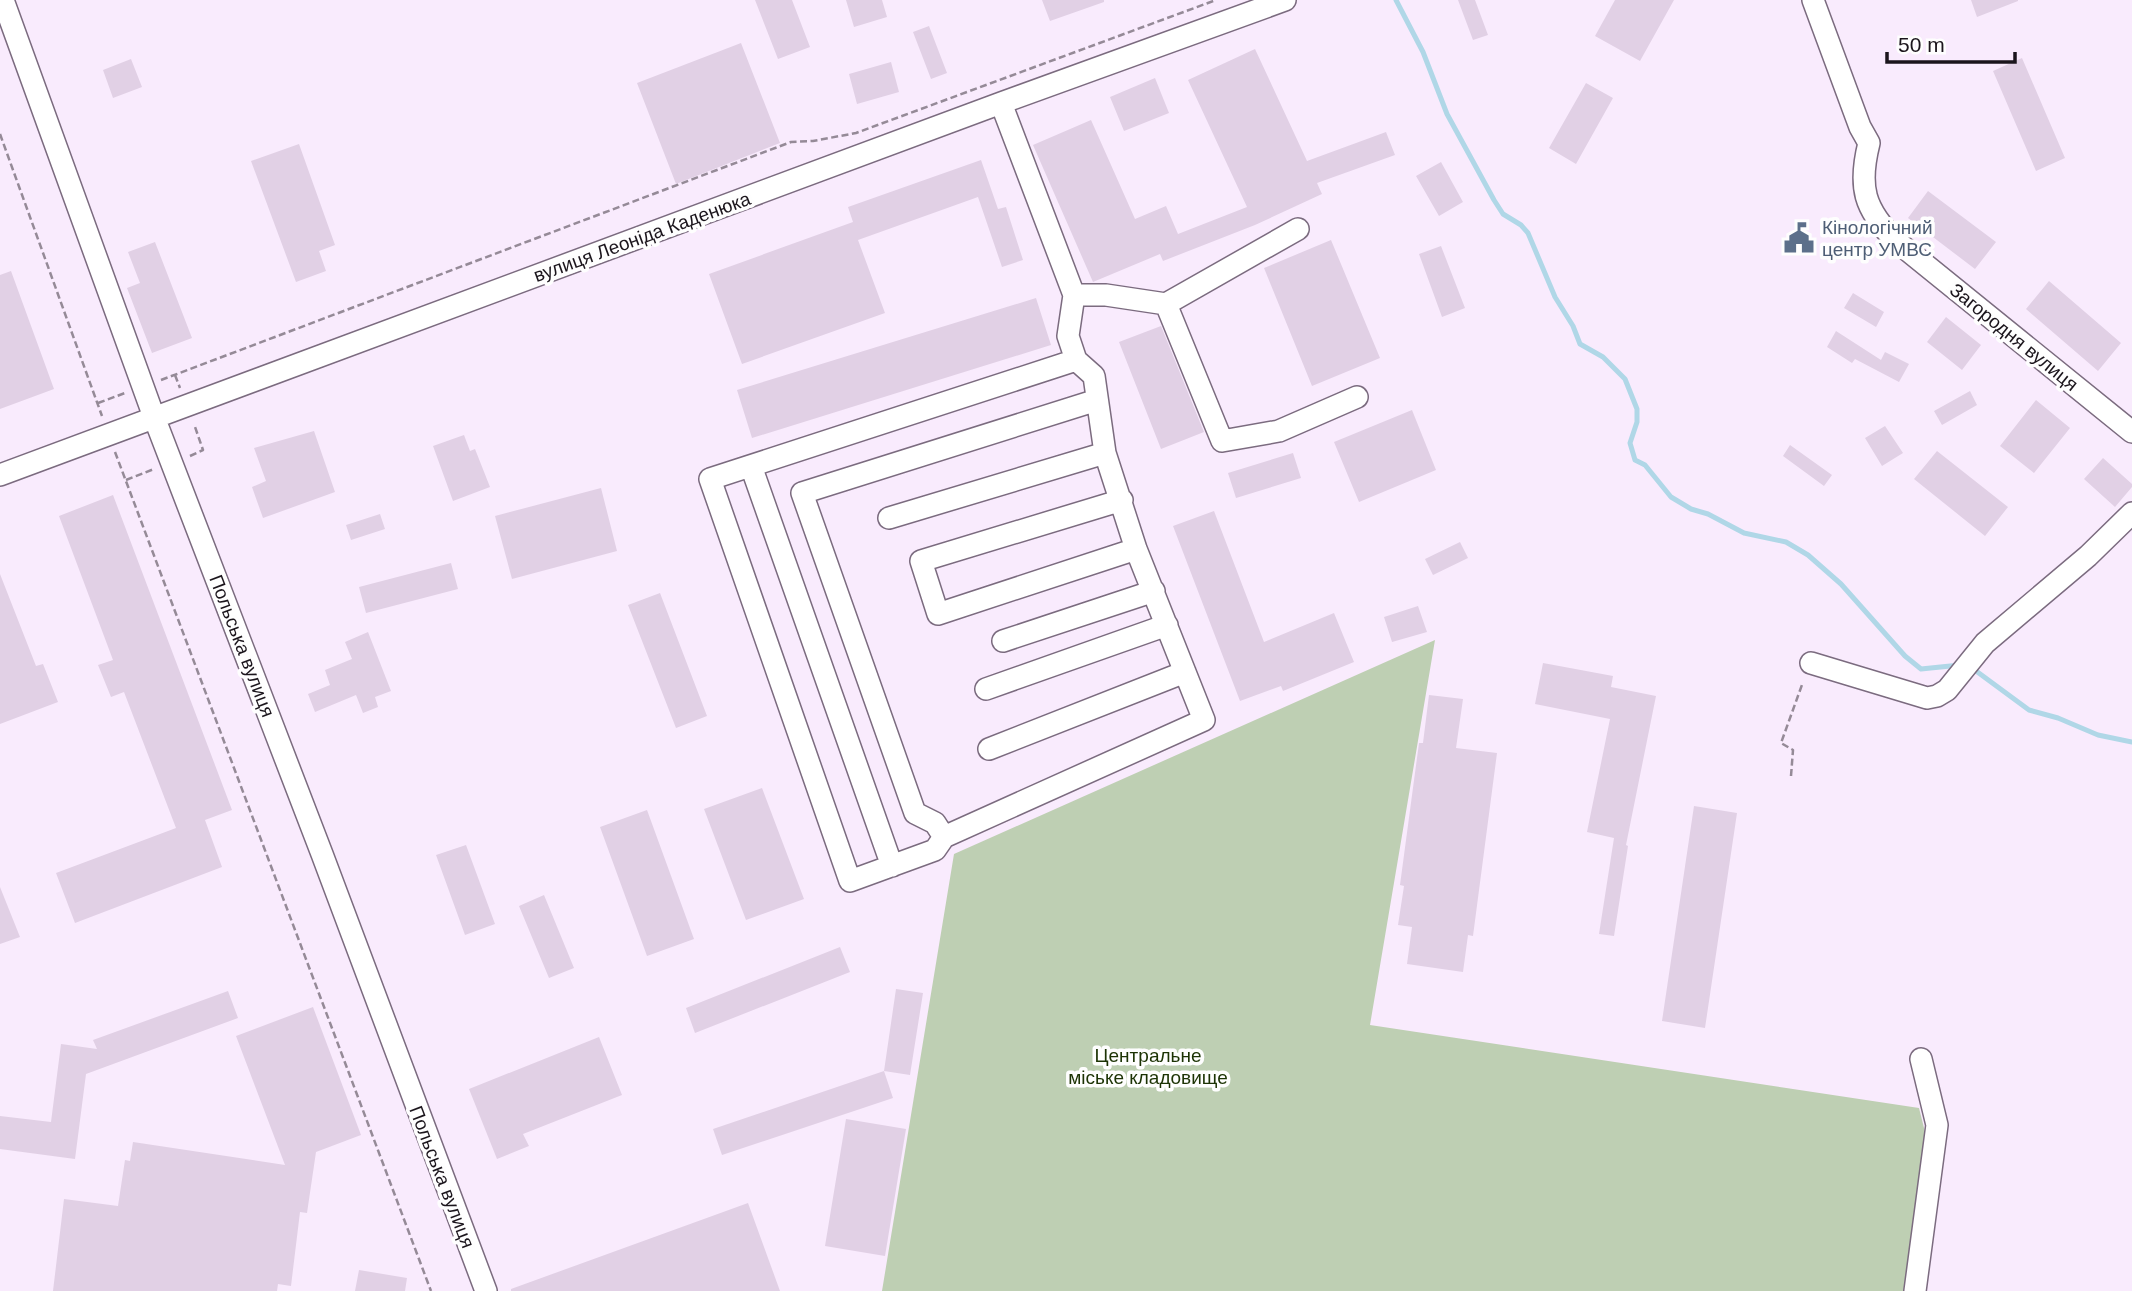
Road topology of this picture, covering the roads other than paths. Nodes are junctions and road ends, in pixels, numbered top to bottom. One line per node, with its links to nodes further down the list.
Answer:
1 (3, 0): 11 (street, Польська вулиця)
2 (1284, 0): 4 (street, вулиця Леоніда Каденюка)
3 (1813, 0): 12 (street, Загородня вулиця)
4 (1001, 103): 6 (street); 11 (street, вулиця Леоніда Каденюка)
5 (1298, 229): 7 (street)
6 (1074, 295): 7 (street); 8 (street)
7 (1166, 304): 9 (street)
8 (1076, 360): 10 (street); 14 (street)
9 (1357, 397)
10 (1097, 400): 13 (street); 27 (street)
11 (154, 417): 15 (street, вулиця Леоніда Каденюка); 30 (street, Польська вулиця)
12 (2132, 432)
13 (1105, 453): 16 (street); 18 (street)
14 (751, 466): 28 (street); 28 (street)
15 (0, 475)
16 (1122, 500): 19 (street); 19 (street)
17 (2132, 513): 23 (street)
18 (890, 518)
19 (1136, 549): 20 (street)
20 (1154, 591): 21 (street); 22 (street)
21 (1167, 625): 24 (street); 25 (street)
22 (1003, 640)
23 (1811, 663)
24 (1185, 672): 26 (street); 27 (street)
25 (986, 689)
26 (989, 749)
27 (944, 837): 28 (street)
28 (892, 866)
29 (1921, 1059): 31 (street)
30 (485, 1291)
31 (1914, 1291)

